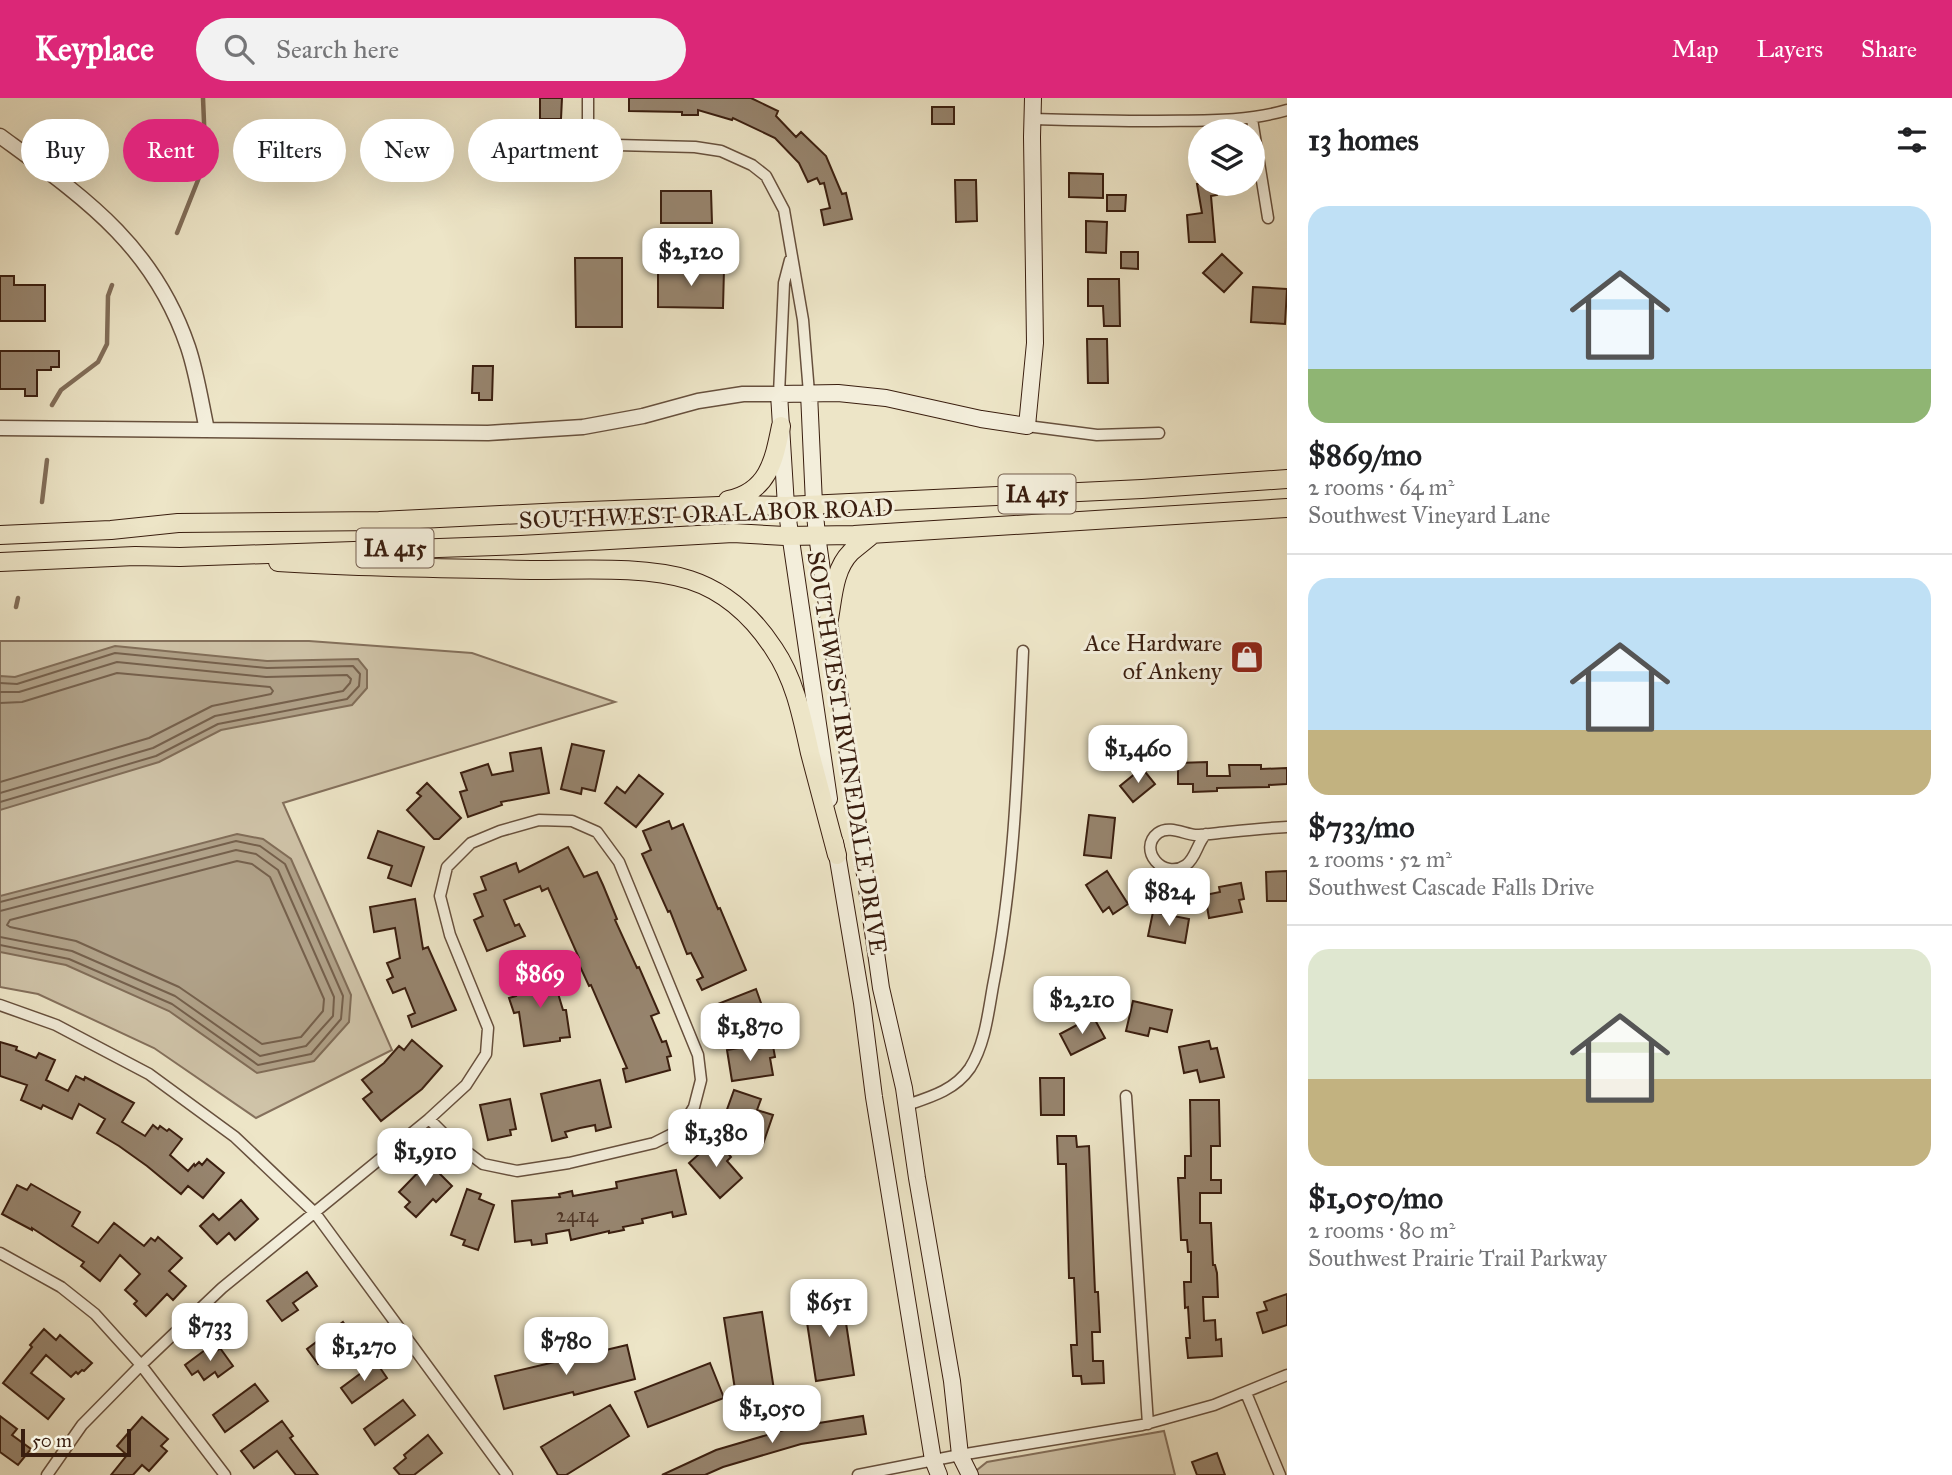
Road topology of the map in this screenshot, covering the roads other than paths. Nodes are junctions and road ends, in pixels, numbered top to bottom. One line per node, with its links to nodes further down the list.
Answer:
1 (588, 98): 4 (street)
2 (1033, 98): 5 (main road)
3 (1287, 110): 6 (street)
4 (588, 119)
5 (1032, 119): 7 (street); 16 (main road)
6 (1252, 119)
7 (1188, 121)
8 (0, 136): 18 (street)
9 (623, 146): 12 (street)
10 (1264, 196): 11 (street)
11 (1268, 218)
12 (791, 257): 13 (street, SOUTHWEST IRVINEDALE DRIVE); 14 (street, SOUTHWEST IRVINEDALE DRIVE)
13 (809, 393): 14 (main road); 16 (main road); 21 (main road, SOUTHWEST IRVINEDALE DRIVE)
14 (779, 394): 15 (main road, SOUTHWEST IRVINEDALE DRIVE); 18 (street)
15 (781, 426): 22 (main road, SOUTHWEST IRVINEDALE DRIVE); 23 (main road)
16 (1027, 426): 19 (street)
17 (0, 428): 18 (street)
18 (207, 430)
19 (1159, 433)
20 (1287, 479): 21 (main road, SOUTHWEST ORALABOR ROAD / IA 415)
21 (814, 504): 22 (main road, SOUTHWEST ORALABOR ROAD / IA 415); 27 (main road, SOUTHWEST IRVINEDALE DRIVE)
22 (786, 506): 23 (main road, SOUTHWEST ORALABOR ROAD / IA 415); 28 (main road, SOUTHWEST IRVINEDALE DRIVE)
23 (698, 507): 26 (main road, SOUTHWEST ORALABOR ROAD / IA 415)
24 (1287, 508): 25 (main road, SOUTHWEST ORALABOR ROAD / IA 415)
25 (873, 534): 27 (main road, SOUTHWEST ORALABOR ROAD / IA 415); 31 (main road)
26 (0, 535)
27 (817, 535): 28 (main road, SOUTHWEST ORALABOR ROAD / IA 415); 31 (main road, SOUTHWEST IRVINEDALE DRIVE)
28 (791, 536): 29 (main road, SOUTHWEST ORALABOR ROAD / IA 415); 35 (main road, SOUTHWEST IRVINEDALE DRIVE)
29 (180, 556): 30 (main road, SOUTHWEST ORALABOR ROAD / IA 415); 35 (main road)
30 (0, 562)
31 (829, 619): 38 (main road, SOUTHWEST IRVINEDALE DRIVE)
32 (1023, 651): 38 (street)
33 (1287, 827): 34 (street)
34 (1206, 834): 34 (street)
35 (837, 855): 47 (main road, SOUTHWEST IRVINEDALE DRIVE)
36 (0, 1005): 40 (street)
37 (1126, 1096): 45 (street)
38 (907, 1105): 46 (main road, SOUTHWEST IRVINEDALE DRIVE)
39 (429, 1119): 39 (street); 40 (street)
40 (315, 1213): 42 (street); 50 (street)
41 (0, 1253): 42 (street)
42 (141, 1365): 48 (street); 49 (street)
43 (1287, 1375): 44 (street)
44 (1246, 1393): 45 (street); 53 (street)
45 (1148, 1424): 46 (street)
46 (960, 1455): 47 (street); 52 (main road, SOUTHWEST IRVINEDALE DRIVE)
47 (936, 1468): 51 (street)
48 (47, 1475)
49 (225, 1475)
50 (507, 1475)
51 (858, 1475)
52 (970, 1475)
53 (1280, 1475)

